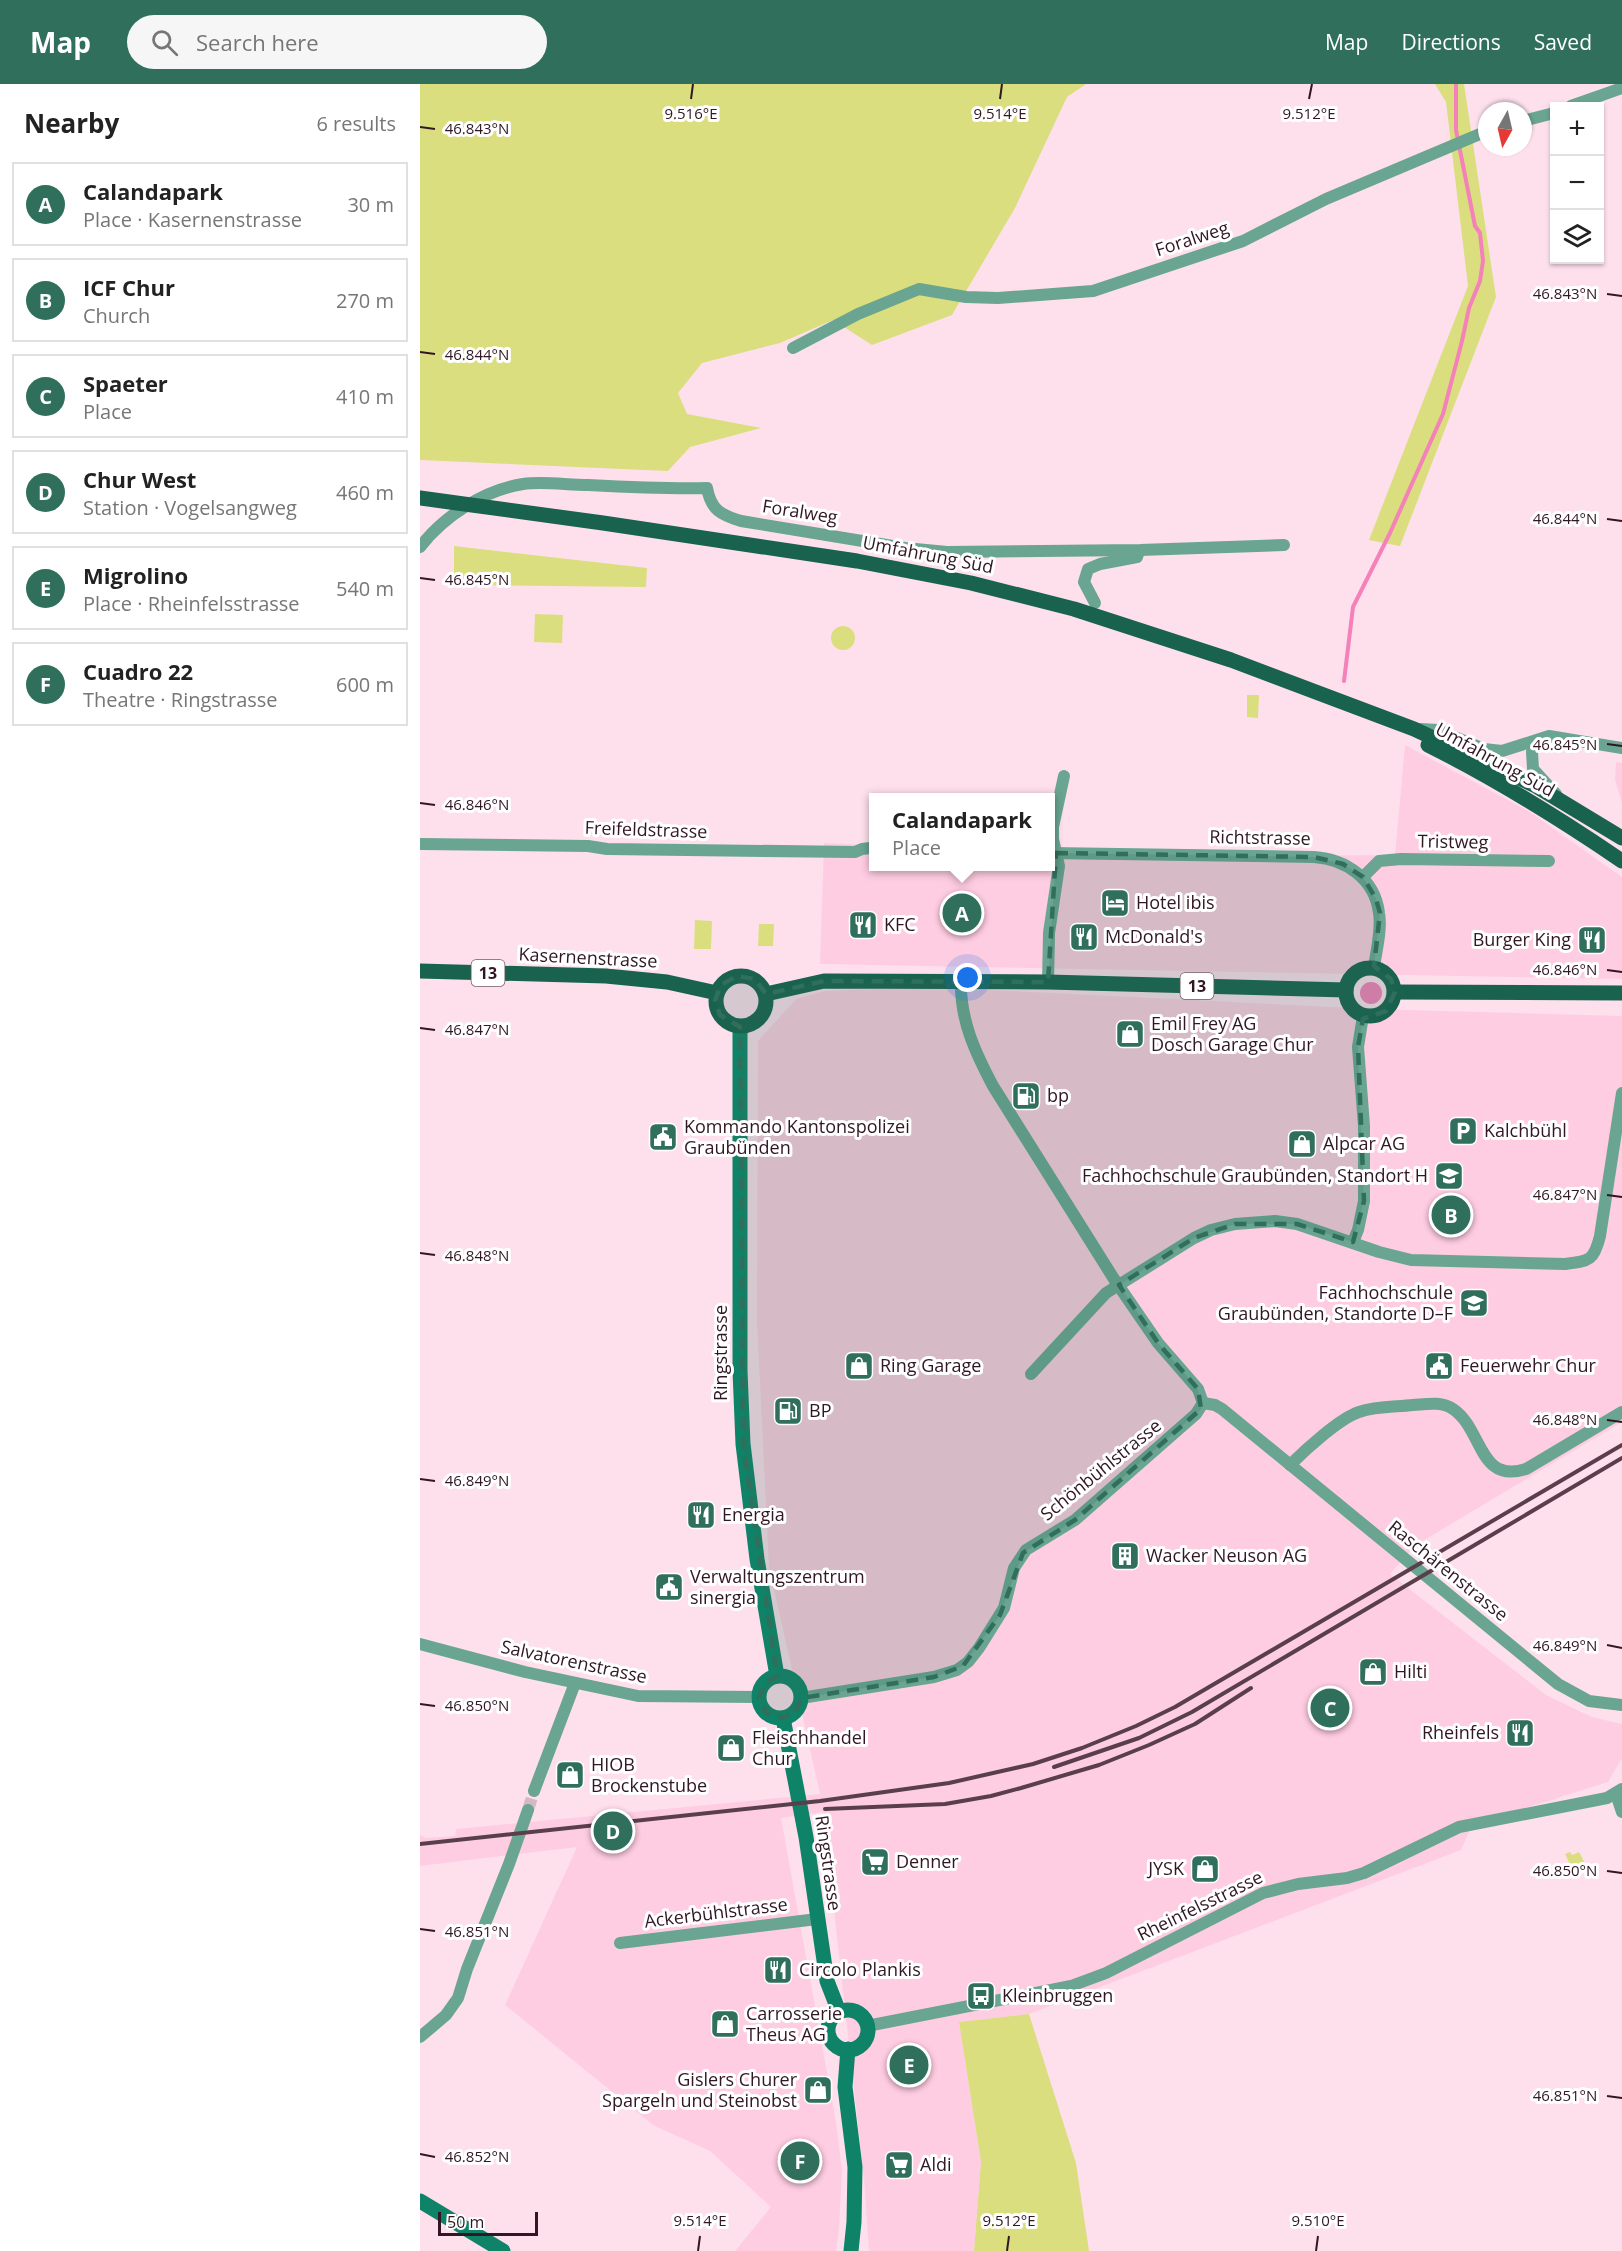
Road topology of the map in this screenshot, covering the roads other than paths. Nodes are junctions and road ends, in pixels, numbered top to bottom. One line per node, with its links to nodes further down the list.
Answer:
1 (1622, 88): 2 (street)
2 (1582, 102)
3 (1550, 113): 4 (street)
4 (1532, 118)
5 (1478, 136): 6 (street, Foralweg)
6 (793, 348)
7 (425, 499): 12 (main road, Umfahrung Süd)
8 (1284, 545): 10 (street, Foralweg)
9 (420, 547): 10 (street, Foralweg)
10 (1140, 550): 11 (street)
11 (1095, 603)
12 (1345, 704): 13 (main road, Umfahrung Süd); 25 (main road, Umfahrung Süd)
13 (1414, 729): 14 (street); 17 (main road, Umfahrung Süd)
14 (1538, 740): 15 (street); 17 (street)
15 (1622, 748)
16 (1064, 776): 18 (street)
17 (1563, 801): 19 (main road, Umfahrung Süd)
18 (1055, 818)
19 (1622, 838)
20 (420, 844): 21 (street, Freifeldstrasse)
21 (869, 848)
22 (1055, 853): 26 (street, Richtstrasse)
23 (1055, 857): 30 (street)
24 (1549, 861): 26 (street, Tristweg)
25 (1622, 861)
26 (1363, 878): 27 (street)
27 (1374, 968): 31 (main road); 32 (main road)
28 (420, 971): 33 (main road, Kasernenstrasse / 13)
29 (961, 981): 30 (main road, 13); 34 (main road, 13); 40 (street)
30 (1048, 982): 31 (main road, 13)
31 (1346, 990): 36 (main road)
32 (1395, 992): 35 (main road); 36 (main road)
33 (717, 993): 34 (main road); 37 (main road)
34 (765, 993): 37 (main road)
35 (1622, 993)
36 (1363, 1016): 39 (street)
37 (740, 1027): 46 (main road, Ringstrasse)
38 (1622, 1093): 39 (street)
39 (1353, 1242): 40 (street)
40 (1119, 1285): 41 (street); 42 (street)
41 (1030, 1374)
42 (1203, 1403): 44 (street, Raschärenstrasse); 49 (street, Schönbühlstrasse)
43 (1622, 1412): 44 (street)
44 (1290, 1465): 50 (street, Raschärenstrasse)
45 (420, 1644): 47 (street, Salvatorenstrasse)
46 (777, 1676): 48 (main road); 49 (main road)
47 (576, 1683): 48 (street, Salvatorenstrasse); 52 (street)
48 (759, 1697): 51 (main road)
49 (801, 1698): 51 (main road)
50 (1622, 1705)
51 (783, 1718): 56 (main road, Ringstrasse)
52 (534, 1791)
53 (1619, 1792): 55 (street); 59 (street, Rheinfelsstrasse)
54 (528, 1810): 60 (street)
55 (1622, 1812)
56 (817, 1919): 57 (street, Ackerbühlstrasse); 58 (main road, Ringstrasse)
57 (621, 1943)
58 (839, 2012): 59 (main road); 61 (main road)
59 (867, 2026): 61 (main road)
60 (420, 2037)
61 (848, 2049): 64 (main road)
62 (420, 2201): 63 (main road)
63 (503, 2251)
64 (851, 2251)

